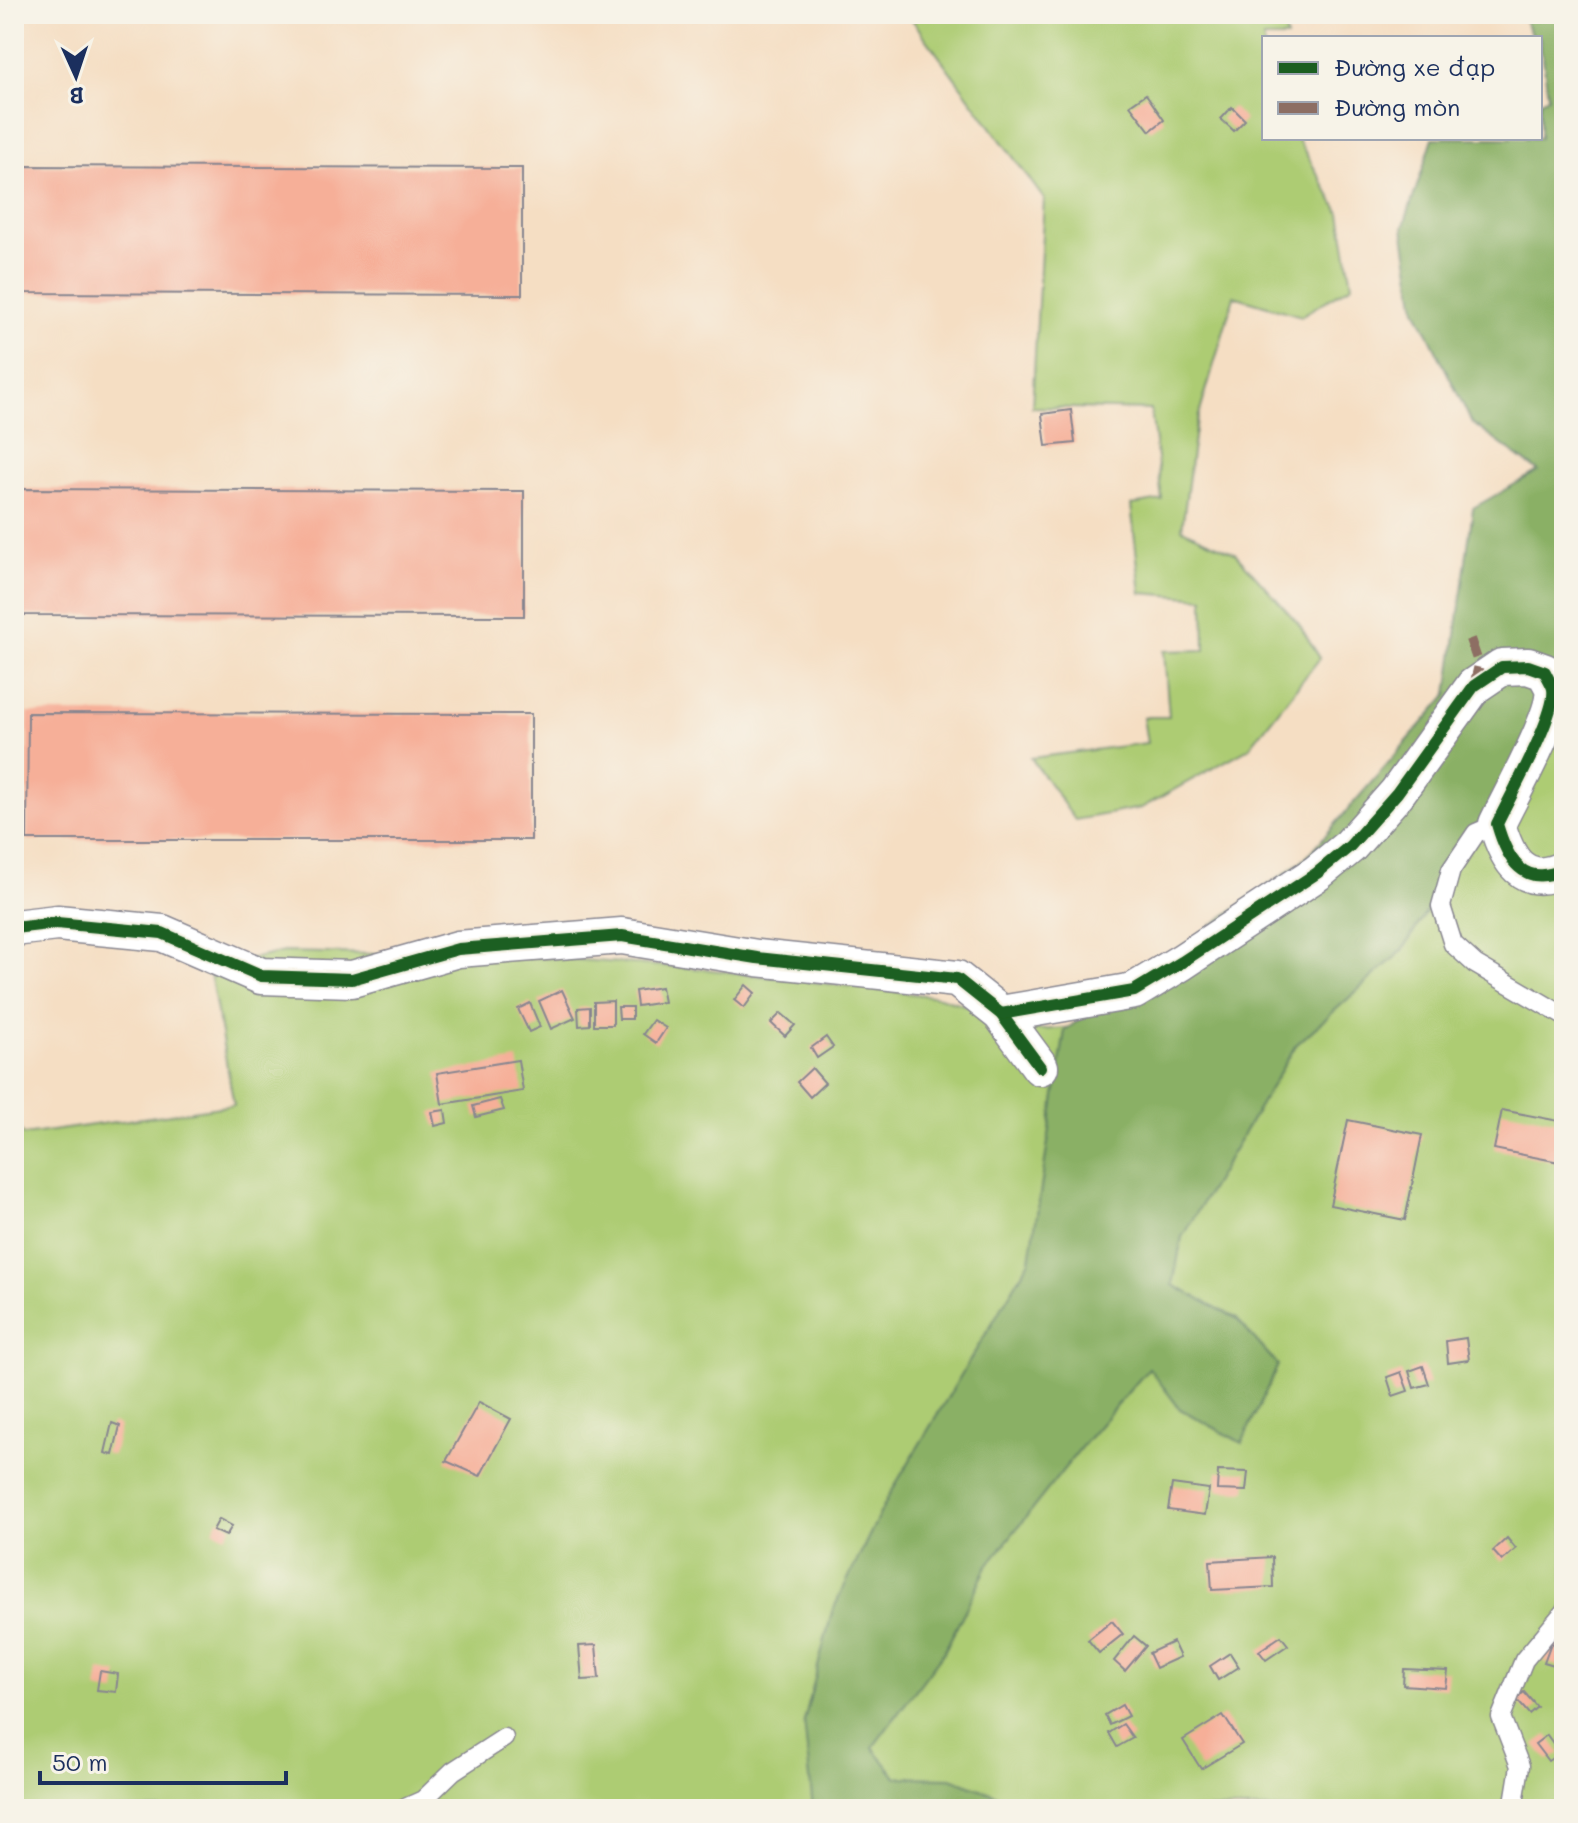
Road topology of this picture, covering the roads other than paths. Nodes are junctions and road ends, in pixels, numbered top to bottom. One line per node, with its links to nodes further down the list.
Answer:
1 (1497, 824): 2 (street); 4 (street); 5 (lane)
2 (1564, 869)
3 (14, 928): 4 (street)
4 (1001, 1014): 6 (street)
5 (1564, 1016)
6 (1040, 1067)
7 (1564, 1612): 10 (lane)
8 (504, 1738): 9 (lane)
9 (403, 1809)
10 (1513, 1809)

